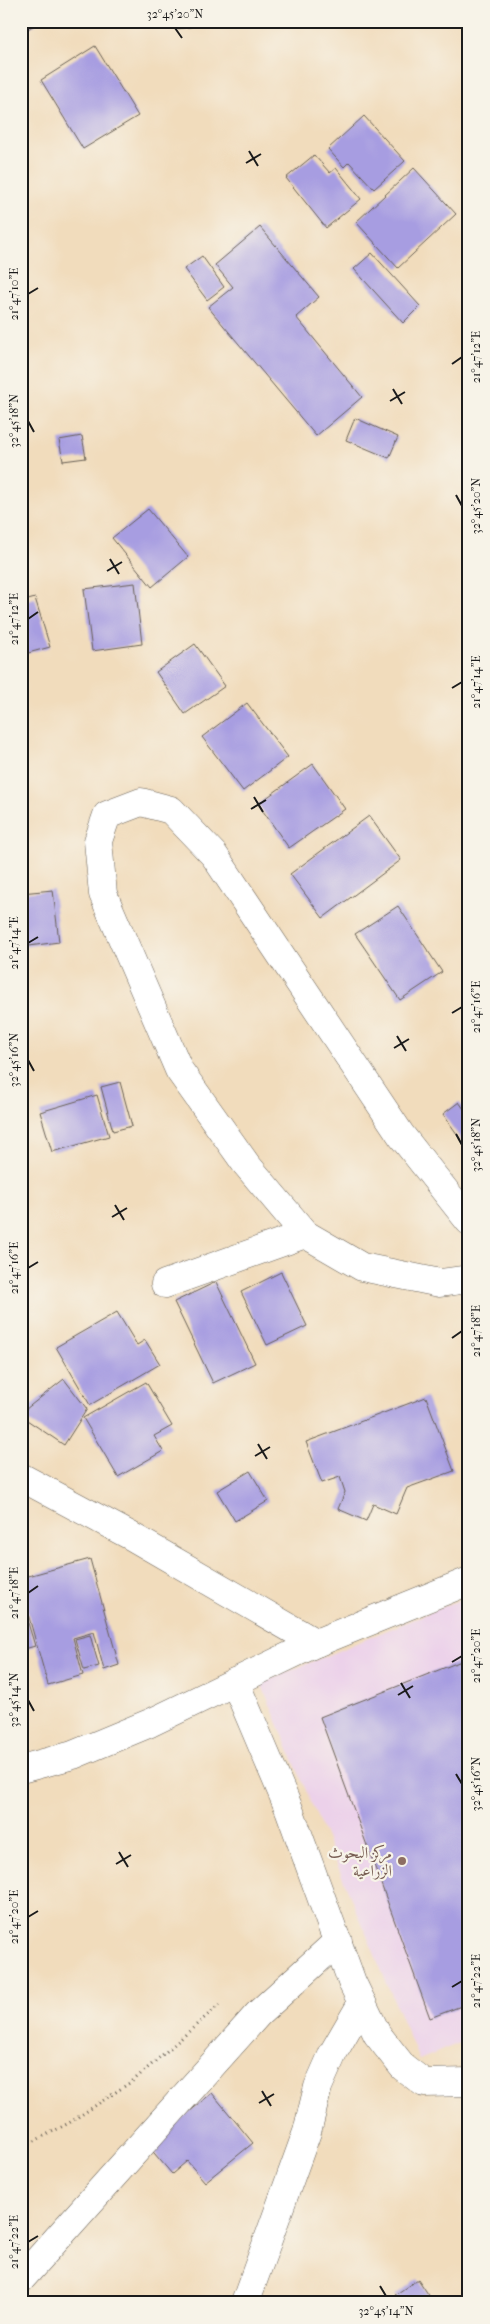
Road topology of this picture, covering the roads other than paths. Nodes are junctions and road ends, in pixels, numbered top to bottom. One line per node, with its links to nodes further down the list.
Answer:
1 (469, 1221): 2 (street)
2 (305, 1234): 3 (street); 4 (street)
3 (469, 1279)
4 (165, 1284)
5 (21, 1477): 7 (street)
6 (469, 1581): 7 (street)
7 (316, 1643): 8 (street)
8 (235, 1682): 9 (street); 10 (street)
9 (21, 1769)
10 (338, 1941): 11 (street); 13 (street)
11 (362, 2003): 12 (street); 14 (street)
12 (469, 2082)
13 (21, 2279)
14 (246, 2303)

